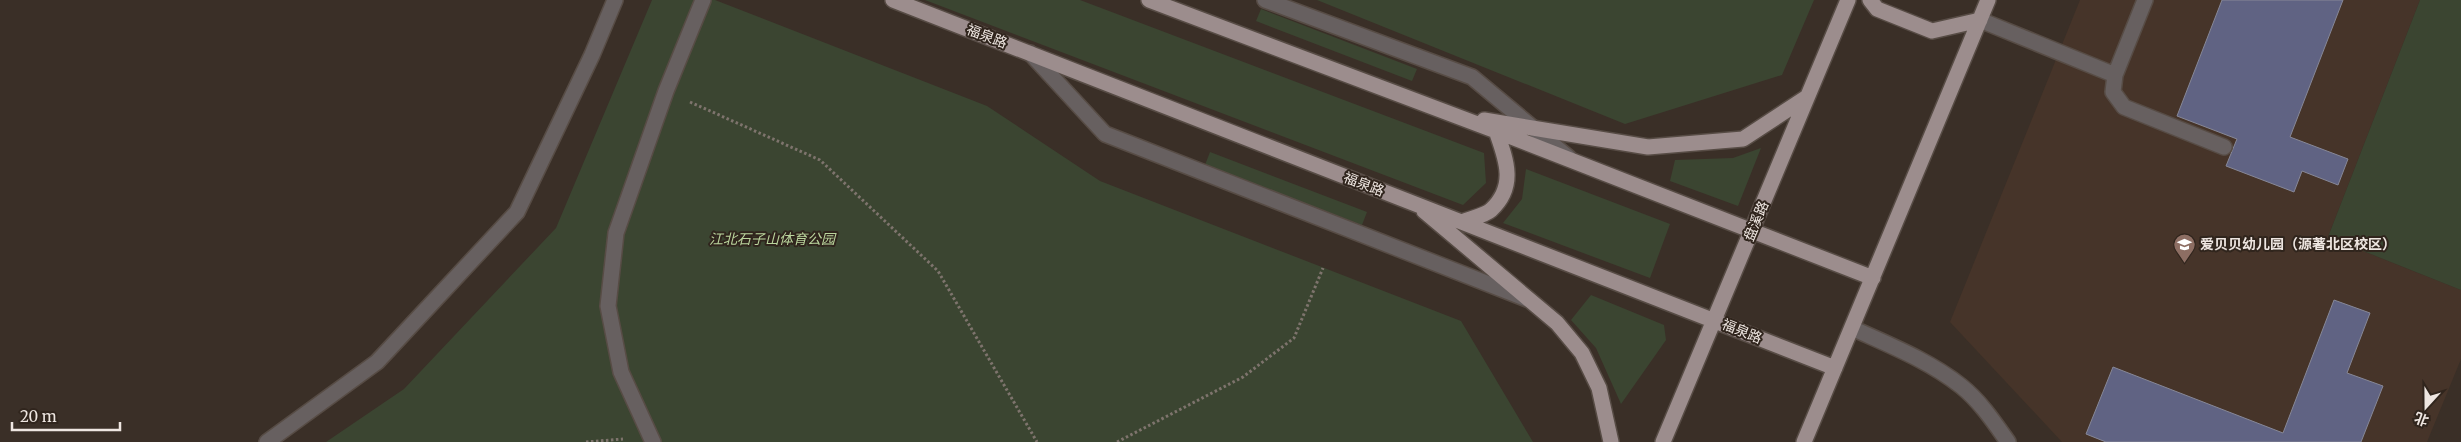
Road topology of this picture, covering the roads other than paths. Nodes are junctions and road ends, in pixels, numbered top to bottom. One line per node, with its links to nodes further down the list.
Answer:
1 (615, 0): 29 (street)
2 (703, 0): 27 (street)
3 (893, 0): 11 (main road, 福泉路)
4 (1149, 0): 14 (main road)
5 (1265, 0): 15 (street)
6 (1848, 0): 13 (main road, 盘溪路)
7 (1870, 0): 10 (main road)
8 (1988, 0): 10 (main road)
9 (2145, 0): 12 (street)
10 (1980, 20): 12 (street); 22 (main road)
11 (1030, 53): 19 (main road, 福泉路); 23 (street)
12 (2115, 75): 17 (street)
13 (1807, 97): 15 (main road); 21 (main road, 盘溪路)
14 (1449, 114): 15 (main road); 16 (main road)
15 (1533, 128): 18 (street)
16 (1496, 131): 18 (main road); 20 (main road)
17 (2224, 147)
18 (1574, 162): 21 (main road)
19 (1416, 204): 20 (main road, 福泉路); 23 (main road)
20 (1462, 222): 24 (main road, 福泉路)
21 (1752, 231): 22 (main road); 24 (main road, 盘溪路)
22 (1873, 278): 25 (main road)
23 (1527, 299): 30 (main road)
24 (1715, 320): 26 (main road, 福泉路); 28 (main road, 盘溪路)
25 (1852, 328): 26 (main road); 32 (street)
26 (1835, 368): 31 (main road)
27 (652, 439)
28 (1662, 440)
29 (267, 442)
30 (1611, 442)
31 (1804, 442)
32 (2008, 442)

